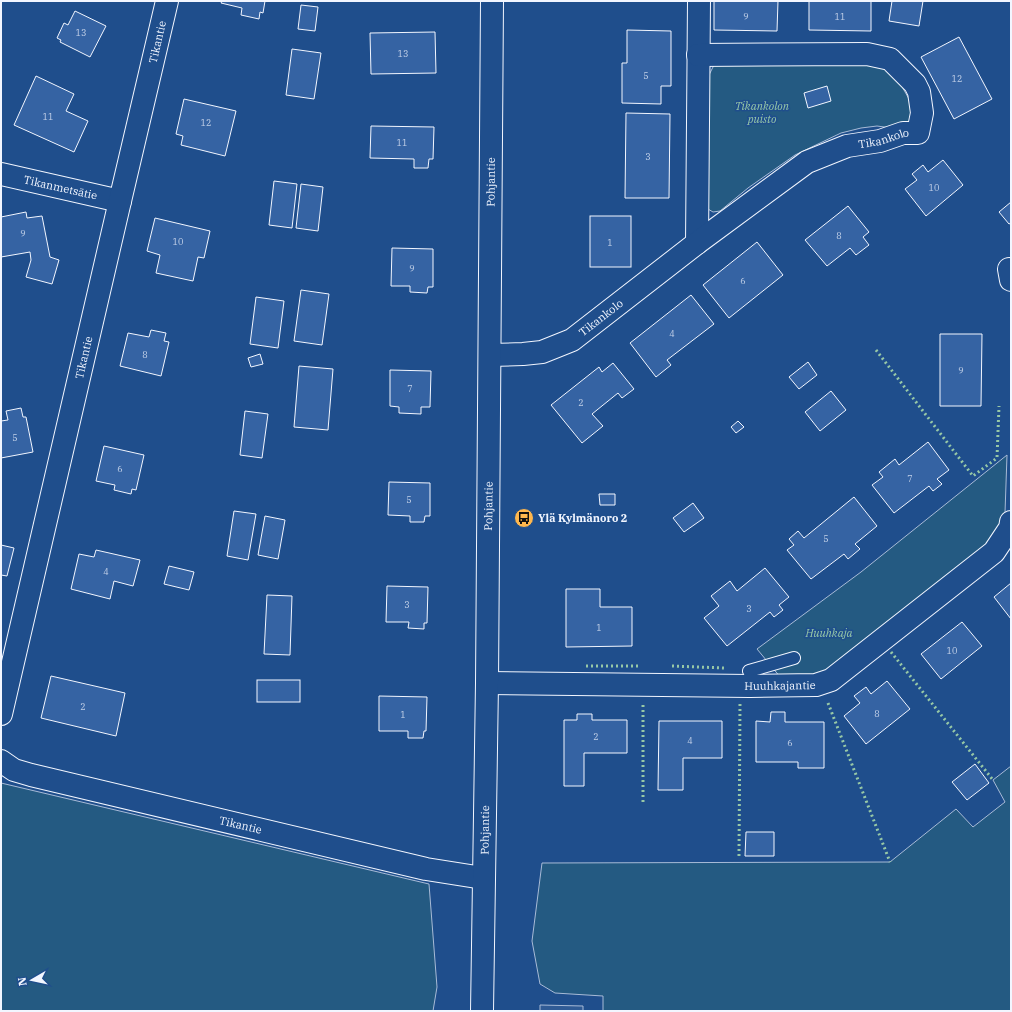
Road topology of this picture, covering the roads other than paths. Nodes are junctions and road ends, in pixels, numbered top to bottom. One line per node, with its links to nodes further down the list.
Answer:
1 (167, 1): 6 (street, Tikantie)
2 (492, 1): 8 (street, Pohjantie)
3 (699, 1): 4 (street)
4 (698, 55): 7 (street); 7 (street, Tikankolo)
5 (1, 174): 6 (street, Tikanmetsätie)
6 (120, 200): 13 (street, Tikantie)
7 (697, 242): 8 (street, Tikankolo)
8 (490, 355): 12 (street, Pohjantie)
9 (1011, 522): 12 (street, Huuhkajantie)
10 (794, 658): 11 (lane)
11 (749, 671)
12 (486, 683): 15 (street, Pohjantie)
13 (1, 714)
14 (1, 762): 15 (street, Tikantie)
15 (483, 878): 16 (street, Pohjantie)
16 (482, 1011)

